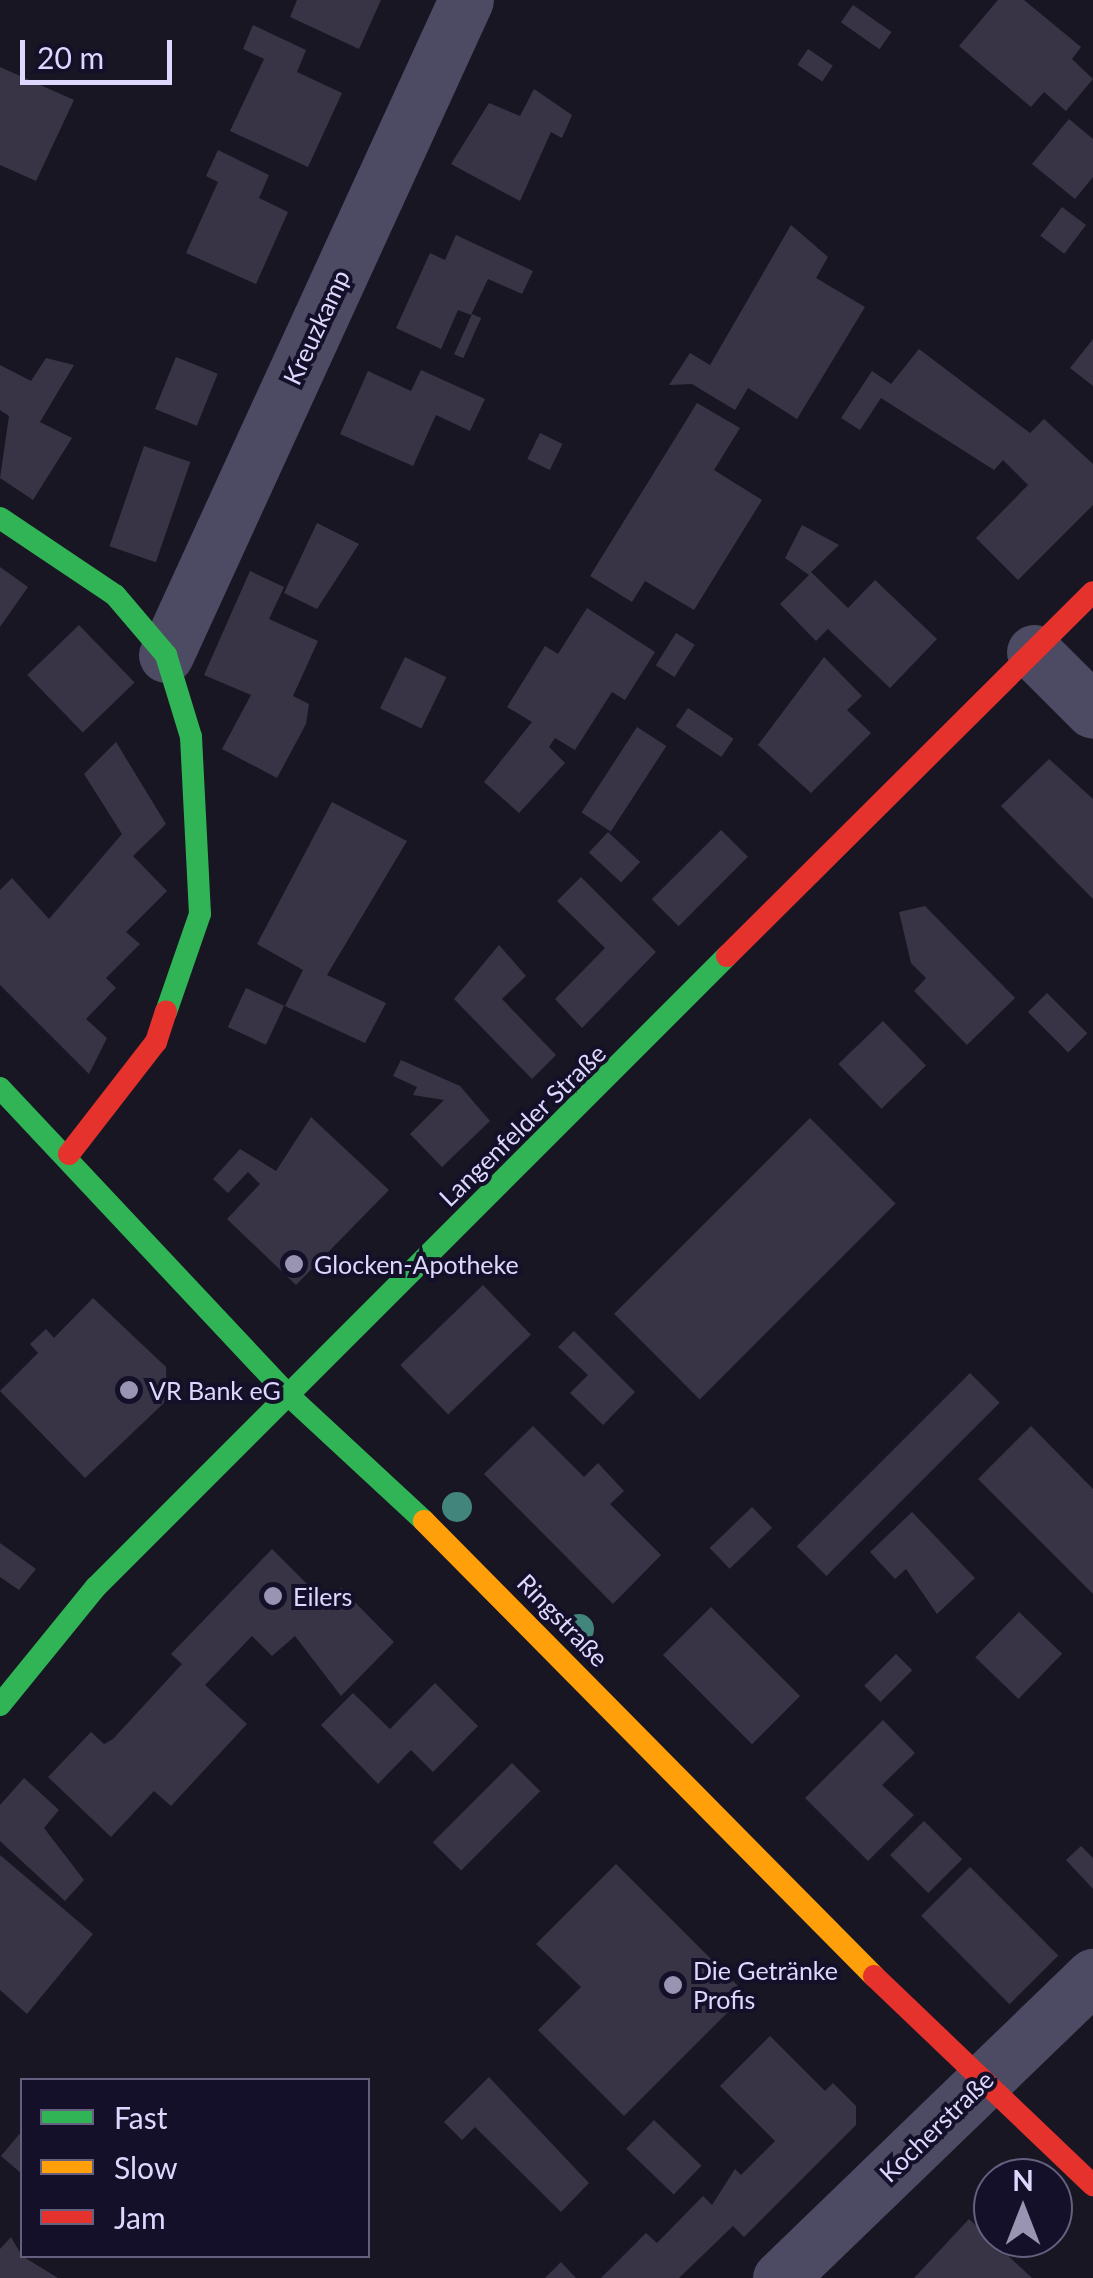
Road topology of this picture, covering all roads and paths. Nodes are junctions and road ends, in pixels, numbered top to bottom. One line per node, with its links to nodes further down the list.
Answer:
1 (466, 0): 5 (street, Kreuzkamp)
2 (0, 518): 5 (street)
3 (1093, 592): 4 (street, Langenfelder Straße)
4 (1034, 652): 6 (street); 9 (street, Langenfelder Straße)
5 (166, 655): 8 (street)
6 (1093, 711)
7 (0, 1088): 8 (street, Ringstraße)
8 (69, 1154): 9 (street, Ringstraße)
9 (286, 1394): 10 (street, Langenfelder Straße); 12 (street, Ringstraße)
10 (0, 1705)
11 (1093, 1976): 12 (street, Kocherstraße)
12 (984, 2079): 13 (street, Ringstraße); 14 (street, Kocherstraße)
13 (1093, 2185)
14 (780, 2278)

